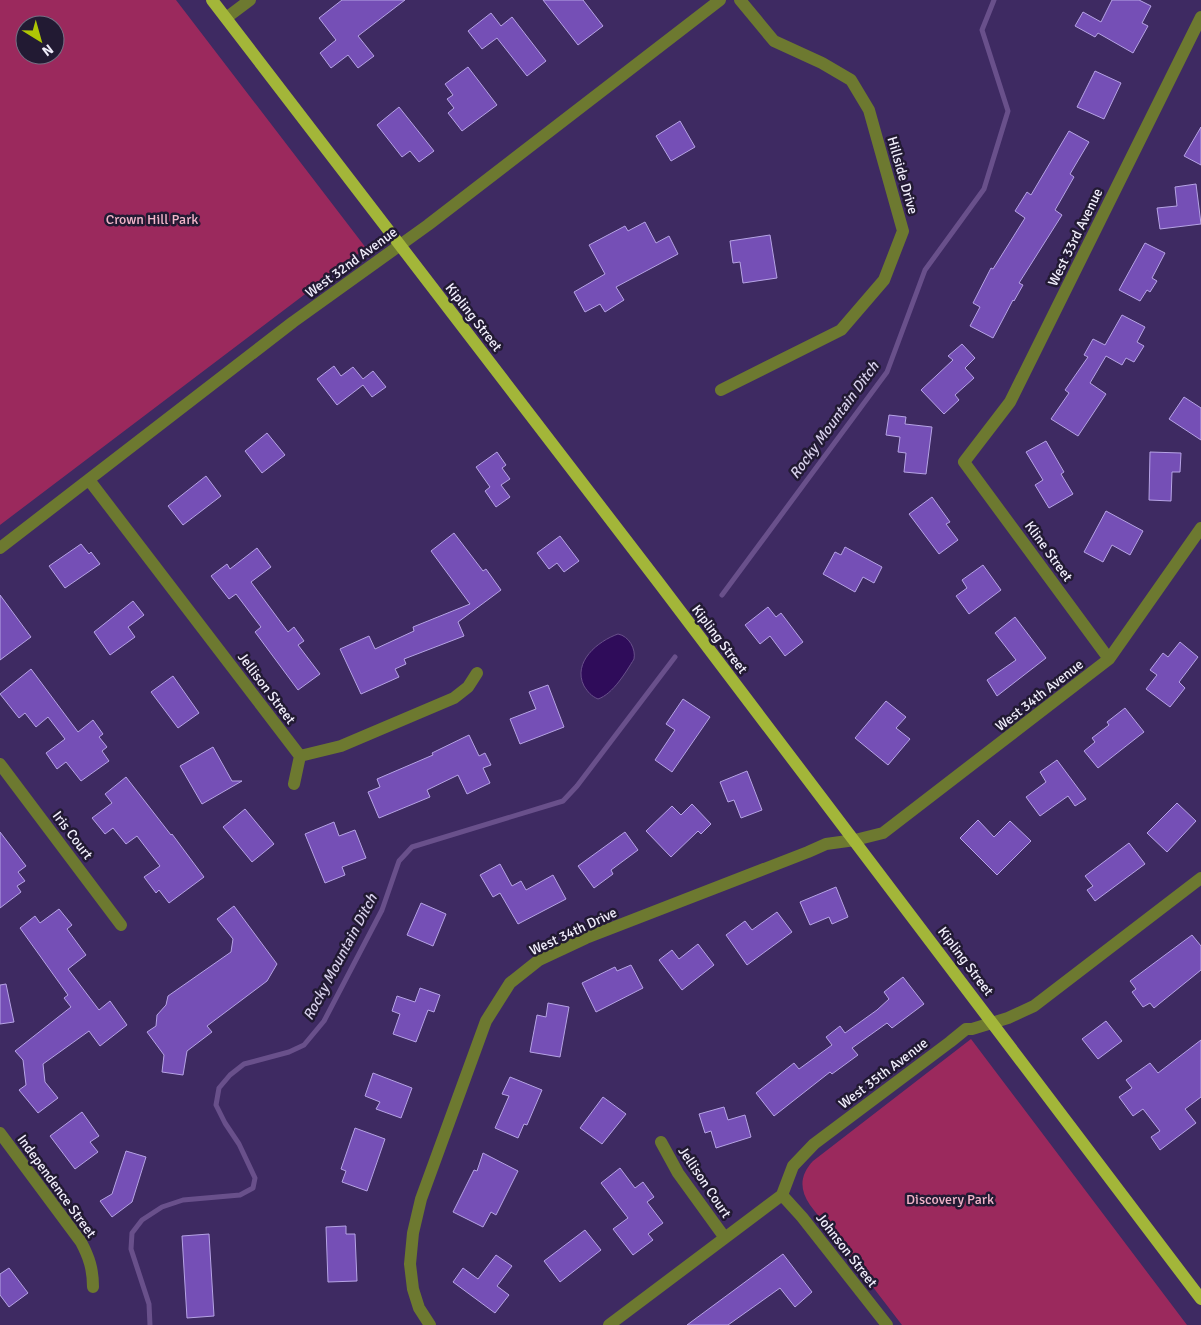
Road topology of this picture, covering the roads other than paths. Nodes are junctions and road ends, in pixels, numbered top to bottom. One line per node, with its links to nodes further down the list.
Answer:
1 (212, 0): 6 (main road, Kipling Street)
2 (250, 0): 6 (street)
3 (720, 0): 7 (street, West 32nd Avenue)
4 (740, 0): 8 (street, Hillside Drive)
5 (1201, 17): 9 (street, West 33rd Avenue)
6 (226, 18): 7 (main road, Kipling Street)
7 (400, 246): 10 (street, West 32nd Avenue); 18 (main road, Kipling Street)
8 (721, 390)
9 (964, 462): 13 (street, Kline Street)
10 (89, 480): 12 (street, West 32nd Avenue); 15 (street, Jellison Street)
11 (1201, 528): 13 (street, West 34th Avenue)
12 (0, 548)
13 (1109, 659): 18 (street, West 34th Avenue)
14 (477, 673): 15 (street)
15 (300, 756): 17 (street)
16 (0, 764): 20 (street, Iris Court)
17 (294, 784)
18 (854, 840): 21 (main road, Kipling Street); 28 (street, West 34th Drive)
19 (1201, 878): 21 (street, West 35th Avenue)
20 (121, 925)
21 (994, 1023): 24 (street, West 35th Avenue); 27 (main road, Kipling Street)
22 (0, 1133): 26 (street, Independence Street)
23 (661, 1142): 25 (street, Jellison Court)
24 (782, 1195): 25 (street); 30 (street, Johnson Street)
25 (726, 1238): 29 (street)
26 (93, 1286)
27 (1201, 1299)
28 (430, 1325)
29 (609, 1325)
30 (887, 1325)

